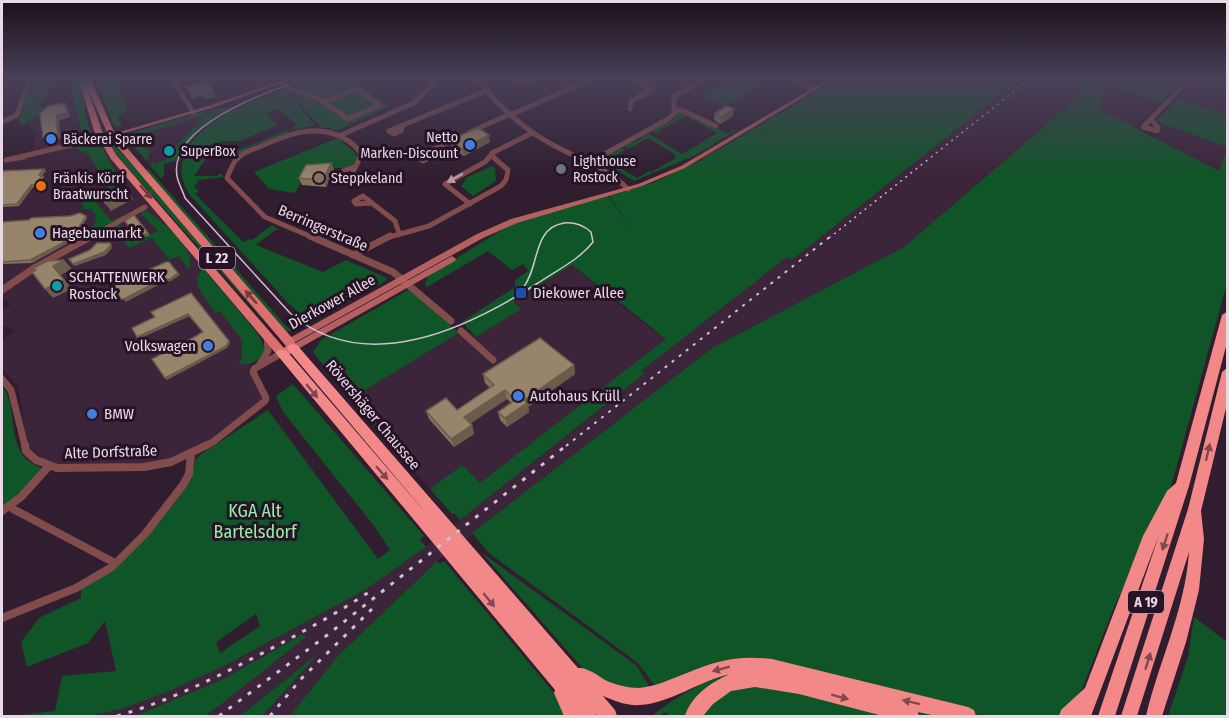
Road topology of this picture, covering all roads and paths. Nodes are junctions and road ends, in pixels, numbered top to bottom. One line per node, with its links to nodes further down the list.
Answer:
1 (18, 112): 16 (street)
2 (92, 112): 22 (main road, Rövershäger Chaussee / L 22)
3 (102, 112): 20 (main road, Rövershäger Chaussee / L 22)
4 (193, 112): 20 (main road)
5 (339, 112): 6 (street)
6 (367, 112)
7 (395, 112): 21 (street, Berringerstraße)
8 (434, 112): 17 (street)
9 (515, 112): 14 (street)
10 (673, 112): 26 (street)
11 (685, 112): 18 (street)
12 (778, 112): 28 (main road, Dierkower Allee)
13 (1157, 112): 15 (street)
14 (512, 113): 19 (street); 23 (street)
15 (1150, 119): 15 (street)
16 (2, 122)
17 (403, 124)
18 (716, 126)
19 (532, 133): 24 (street); 26 (street)
20 (112, 135): 22 (main road); 40 (main road, Rövershäger Chaussee / L 22, one-way to 20)
21 (341, 135): 27 (street); 33 (street, Berringerstraße)
22 (101, 138): 25 (street); 39 (main road, Rövershäger Chaussee / L 22, one-way to 39)
23 (432, 150)
24 (491, 154): 30 (street); 30 (street, one-way to 30)
25 (4, 161)
26 (590, 162): 28 (street)
27 (356, 166)
28 (628, 189): 34 (main road, Dierkower Allee)
29 (372, 203): 32 (street)
30 (470, 204): 32 (street)
31 (145, 207): 35 (street)
32 (399, 233): 33 (street)
33 (353, 255): 34 (street, Berringerstraße)
34 (406, 282): 37 (street); 40 (main road, Dierkower Allee)
35 (2, 290)
36 (1227, 315): 47 (highway, A 19)
37 (451, 321)
38 (461, 331): 41 (street)
39 (267, 335): 40 (main road, Rövershäger Chaussee / L 22); 42 (street)
40 (288, 348): 42 (street); 53 (highway, Rövershäger Chaussee / L 22)
41 (493, 360)
42 (258, 366): 45 (street, Alte Dorfstraße)
43 (1227, 372): 49 (highway, A 19, one-way to 43)
44 (2, 379): 46 (street, Alte Dorfstraße)
45 (191, 454): 46 (street, Alte Dorfstraße); 51 (street)
46 (50, 466): 48 (street)
47 (1182, 486): 54 (highway); 63 (highway, A 19, one-way to 63)
48 (11, 505): 50 (street); 51 (street)
49 (1195, 509): 64 (highway, A 19, one-way to 49); 65 (highway)
50 (2, 511)
51 (115, 563): 52 (street)
52 (2, 618)
53 (559, 669): 55 (highway); 56 (highway, Rövershäger Chaussee / L 22); 57 (highway, Rövershäger Chaussee / L 22); 60 (highway, one-way to 53)
54 (1092, 694): 61 (highway); 62 (highway)
55 (573, 717)
56 (588, 717)
57 (609, 717)
58 (693, 717): 59 (highway, one-way to 59)
59 (911, 717)
60 (968, 717)
61 (1067, 717)
62 (1083, 717)
63 (1107, 717)
64 (1129, 717)
65 (1154, 717)

